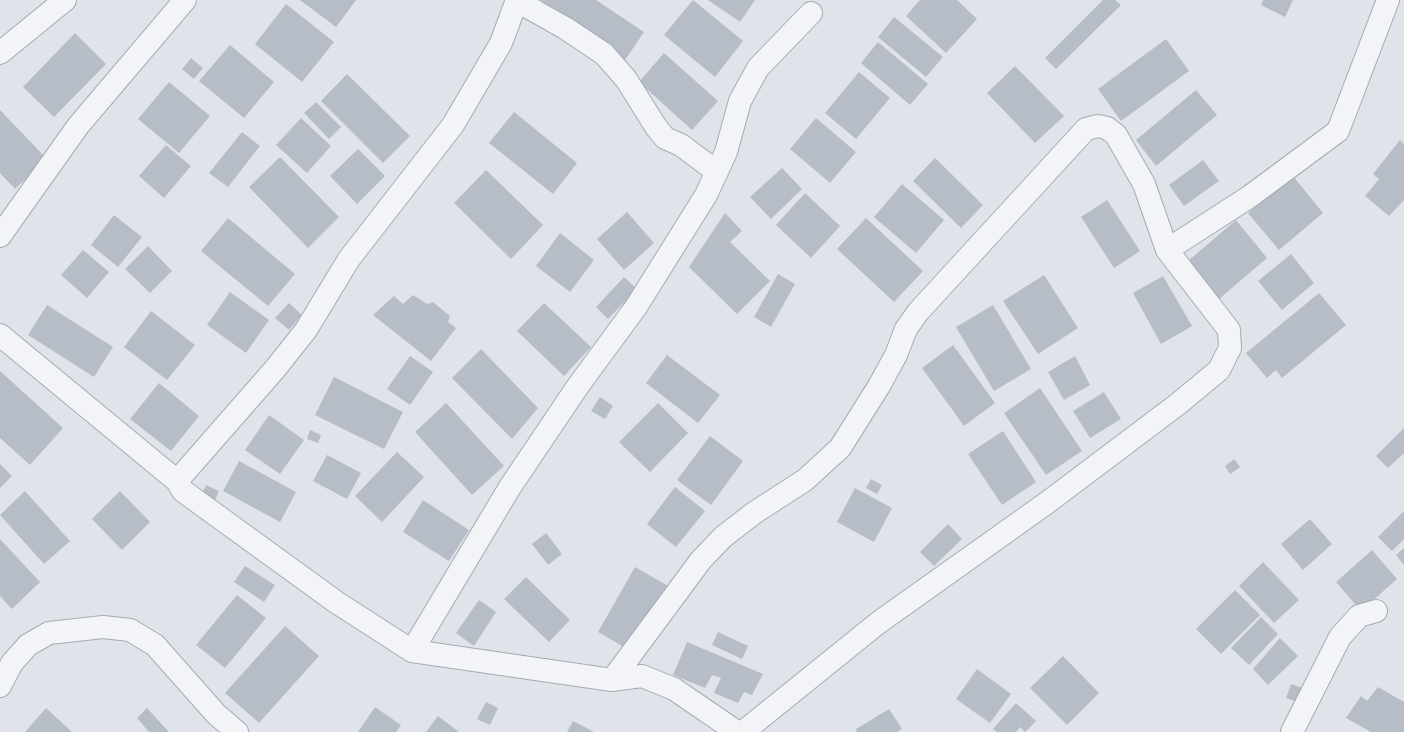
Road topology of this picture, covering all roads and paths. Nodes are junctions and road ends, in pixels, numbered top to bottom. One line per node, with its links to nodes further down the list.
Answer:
1 (65, 0): 6 (street)
2 (185, 0): 8 (street)
3 (517, 0): 7 (street); 11 (street)
4 (1388, 0): 9 (street)
5 (811, 13): 7 (street)
6 (0, 52)
7 (717, 172): 13 (street)
8 (0, 236)
9 (1167, 250): 14 (street); 18 (street)
10 (0, 335): 11 (street)
11 (178, 481): 13 (street)
12 (1376, 610): 19 (street)
13 (412, 651): 14 (street)
14 (612, 680): 17 (street)
15 (0, 686): 16 (street)
16 (237, 732)
17 (737, 732)
18 (743, 732)
19 (1292, 732)

